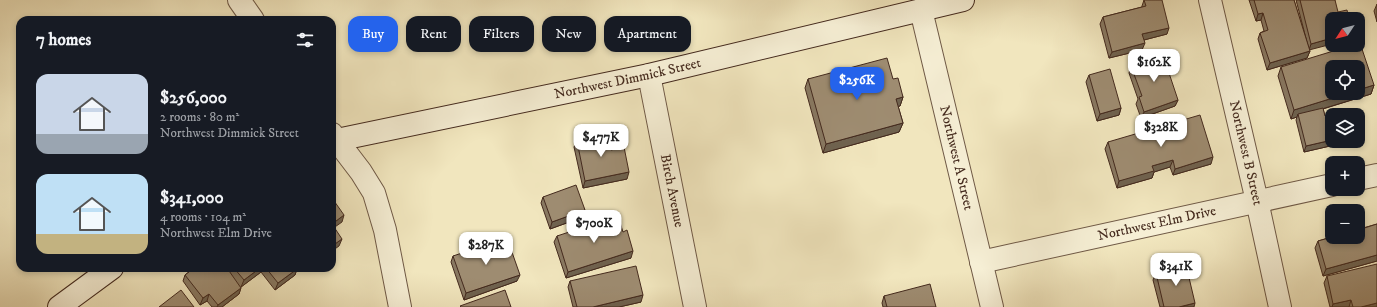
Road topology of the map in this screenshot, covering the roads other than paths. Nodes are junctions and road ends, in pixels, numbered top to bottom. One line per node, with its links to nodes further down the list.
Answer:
1 (239, 0): 5 (street)
2 (963, 0): 4 (street, Northwest Dimmick Street)
3 (1210, 0): 12 (street, Northwest B Street)
4 (921, 10): 6 (street, Northwest Dimmick Street); 13 (street, Northwest A Street)
5 (250, 16)
6 (648, 75): 7 (street, Northwest Dimmick Street); 17 (street, Birch Avenue)
7 (336, 139)
8 (336, 141): 16 (street)
9 (1377, 175): 10 (street)
10 (1365, 178)
11 (1325, 186): 12 (street, Northwest Elm Drive)
12 (1257, 201): 13 (street, Northwest Elm Drive); 19 (street, Northwest B Street)
13 (981, 262): 18 (street, Northwest A Street)
14 (107, 272): 15 (street)
15 (66, 305)
16 (400, 307)
17 (695, 307)
18 (992, 307)
19 (1280, 307)

